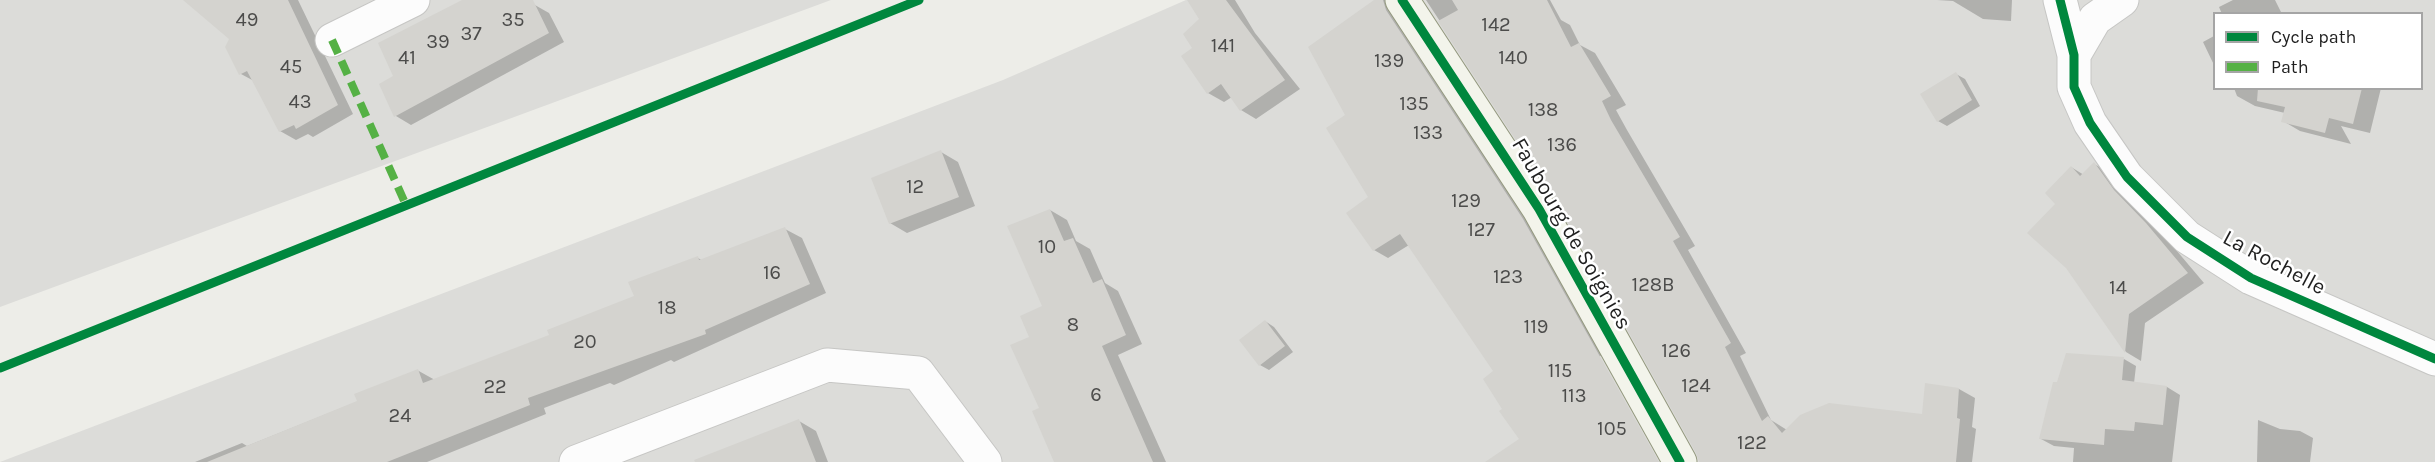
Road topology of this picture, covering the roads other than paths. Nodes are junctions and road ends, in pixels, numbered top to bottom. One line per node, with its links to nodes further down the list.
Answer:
1 (413, 0): 5 (street)
2 (1402, 0): 10 (street, Faubourg de Soignies)
3 (2060, 0): 6 (street, La Rochelle)
4 (2122, 0): 6 (street)
5 (333, 40)
6 (2074, 55): 7 (street, La Rochelle)
7 (2435, 359)
8 (576, 462): 9 (street)
9 (985, 462)
10 (1680, 462)

